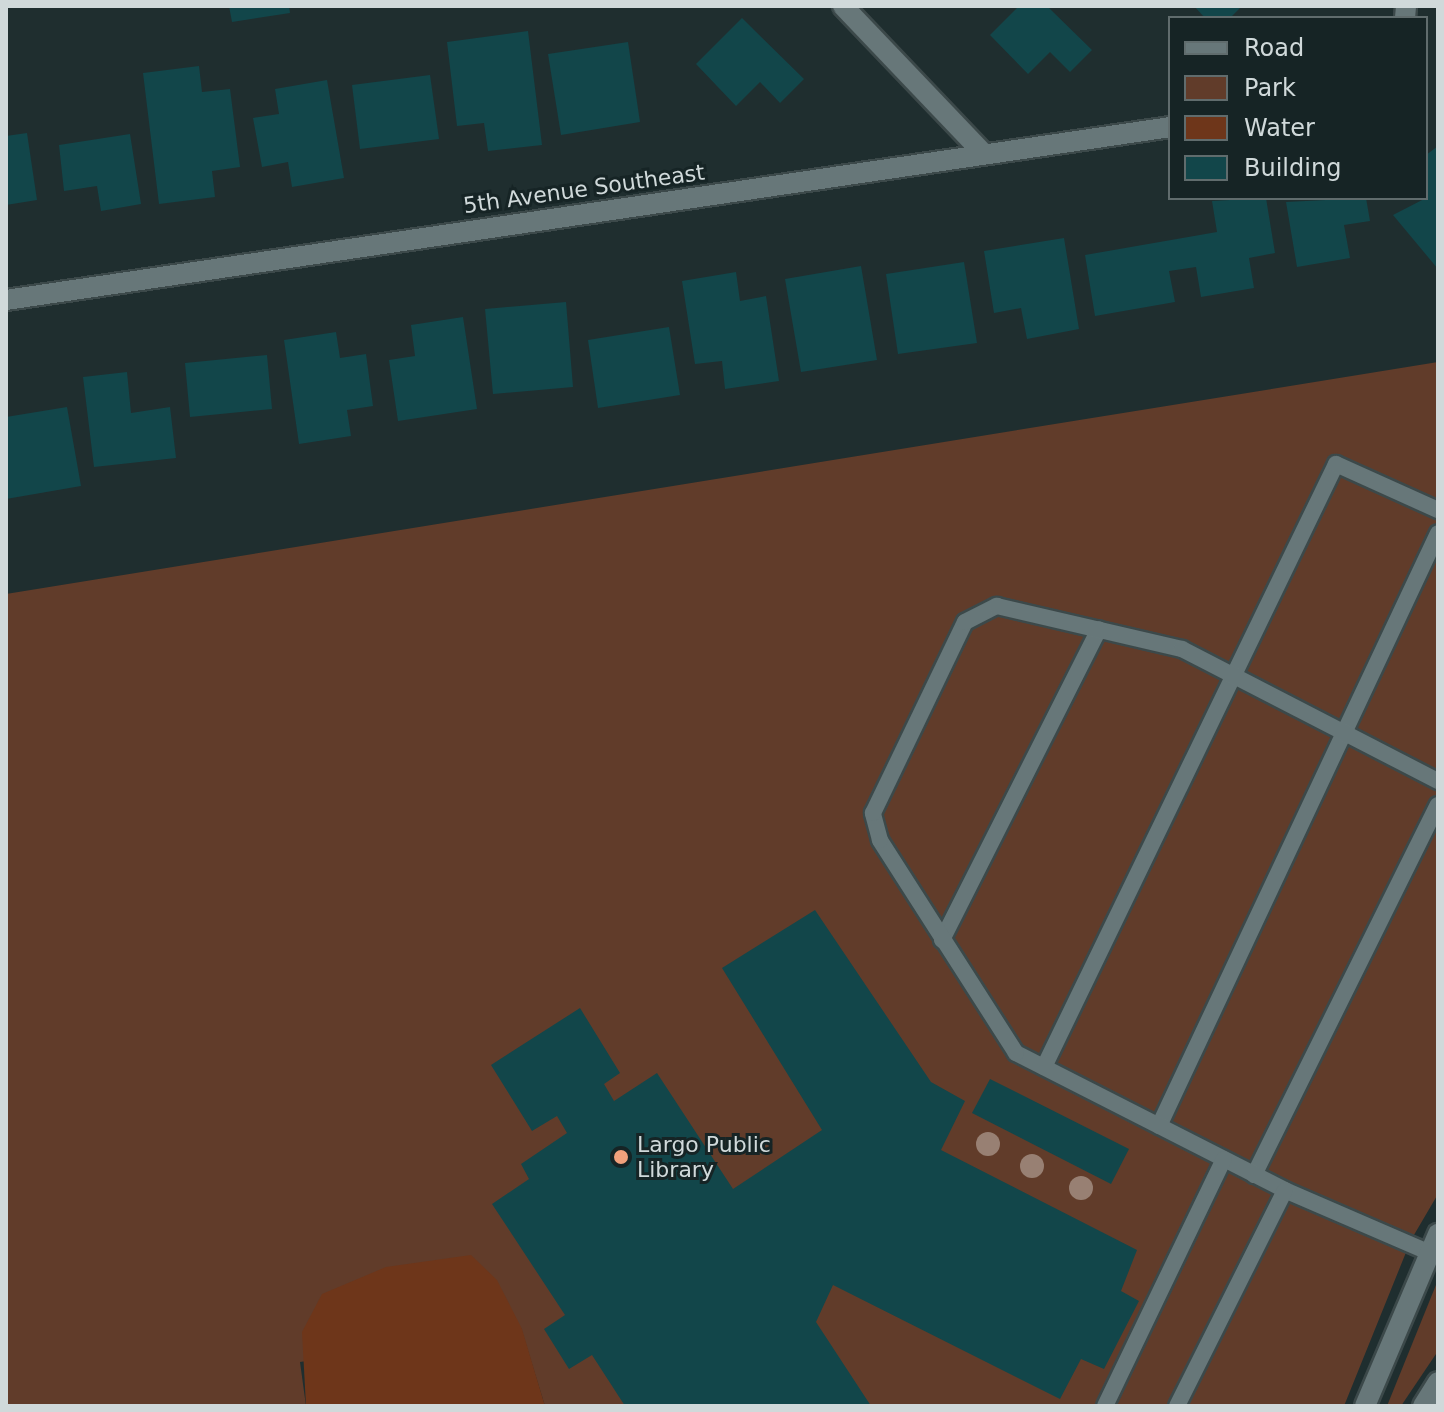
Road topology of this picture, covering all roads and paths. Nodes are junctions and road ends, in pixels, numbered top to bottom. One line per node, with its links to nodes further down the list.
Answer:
1 (843, 6): 3 (street)
2 (1168, 127): 3 (street, 5th Avenue Southeast)
3 (984, 154): 4 (street, 5th Avenue Southeast)
4 (6, 300)
5 (1438, 510): 8 (lane)
6 (1438, 533): 9 (lane)
7 (1099, 629): 8 (lane); 12 (lane); 12 (lane)
8 (1238, 675): 9 (lane); 13 (lane)
9 (1342, 729): 10 (lane); 14 (lane)
10 (1438, 781)
11 (1438, 805): 16 (lane)
12 (942, 940): 13 (lane)
13 (1044, 1067): 14 (lane)
14 (1159, 1126): 15 (lane)
15 (1224, 1159): 16 (lane); 20 (lane)
16 (1254, 1175): 17 (lane)
17 (1285, 1190): 18 (lane); 21 (lane)
18 (1433, 1243): 22 (street)
19 (1438, 1382): 23 (street)
20 (1105, 1406)
21 (1177, 1406)
22 (1365, 1406)
23 (1423, 1406)

